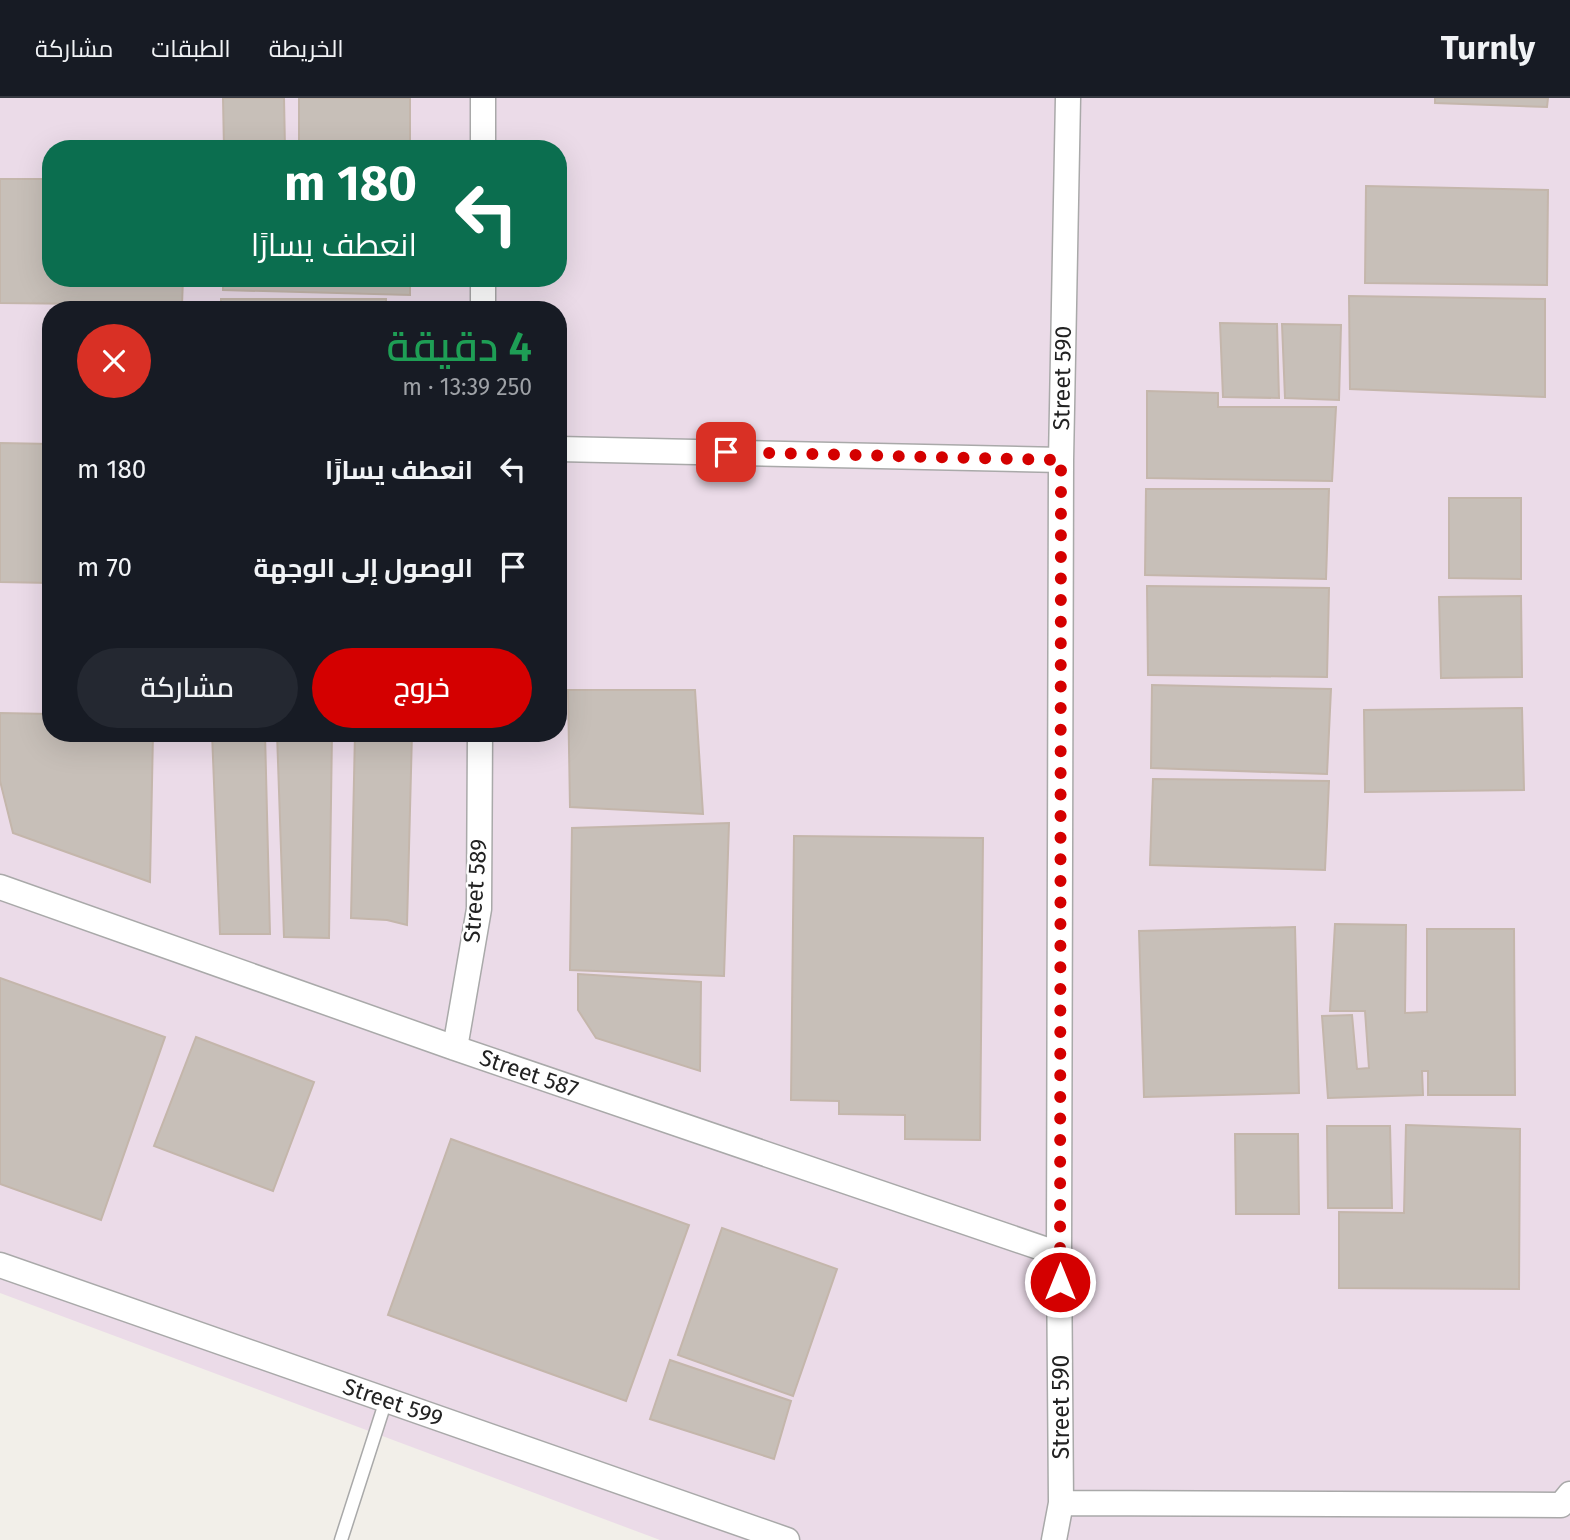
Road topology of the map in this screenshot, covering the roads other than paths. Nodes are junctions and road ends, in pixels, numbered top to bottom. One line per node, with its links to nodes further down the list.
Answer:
1 (483, 98): 3 (street)
2 (1068, 98): 5 (street, Street 590)
3 (483, 140)
4 (567, 449): 5 (street)
5 (1061, 460): 9 (street, Street 590)
6 (480, 742): 8 (street, Street 589)
7 (0, 887): 8 (street, Street 587)
8 (455, 1048): 9 (street, Street 587)
9 (1059, 1254): 13 (street, Street 590)
10 (0, 1265): 11 (street, Street 599)
11 (386, 1400): 14 (lane); 15 (street, Street 599)
12 (1570, 1494): 13 (street)
13 (1061, 1503): 16 (street, Street 590)
14 (341, 1540)
15 (787, 1540)
16 (1054, 1540)

